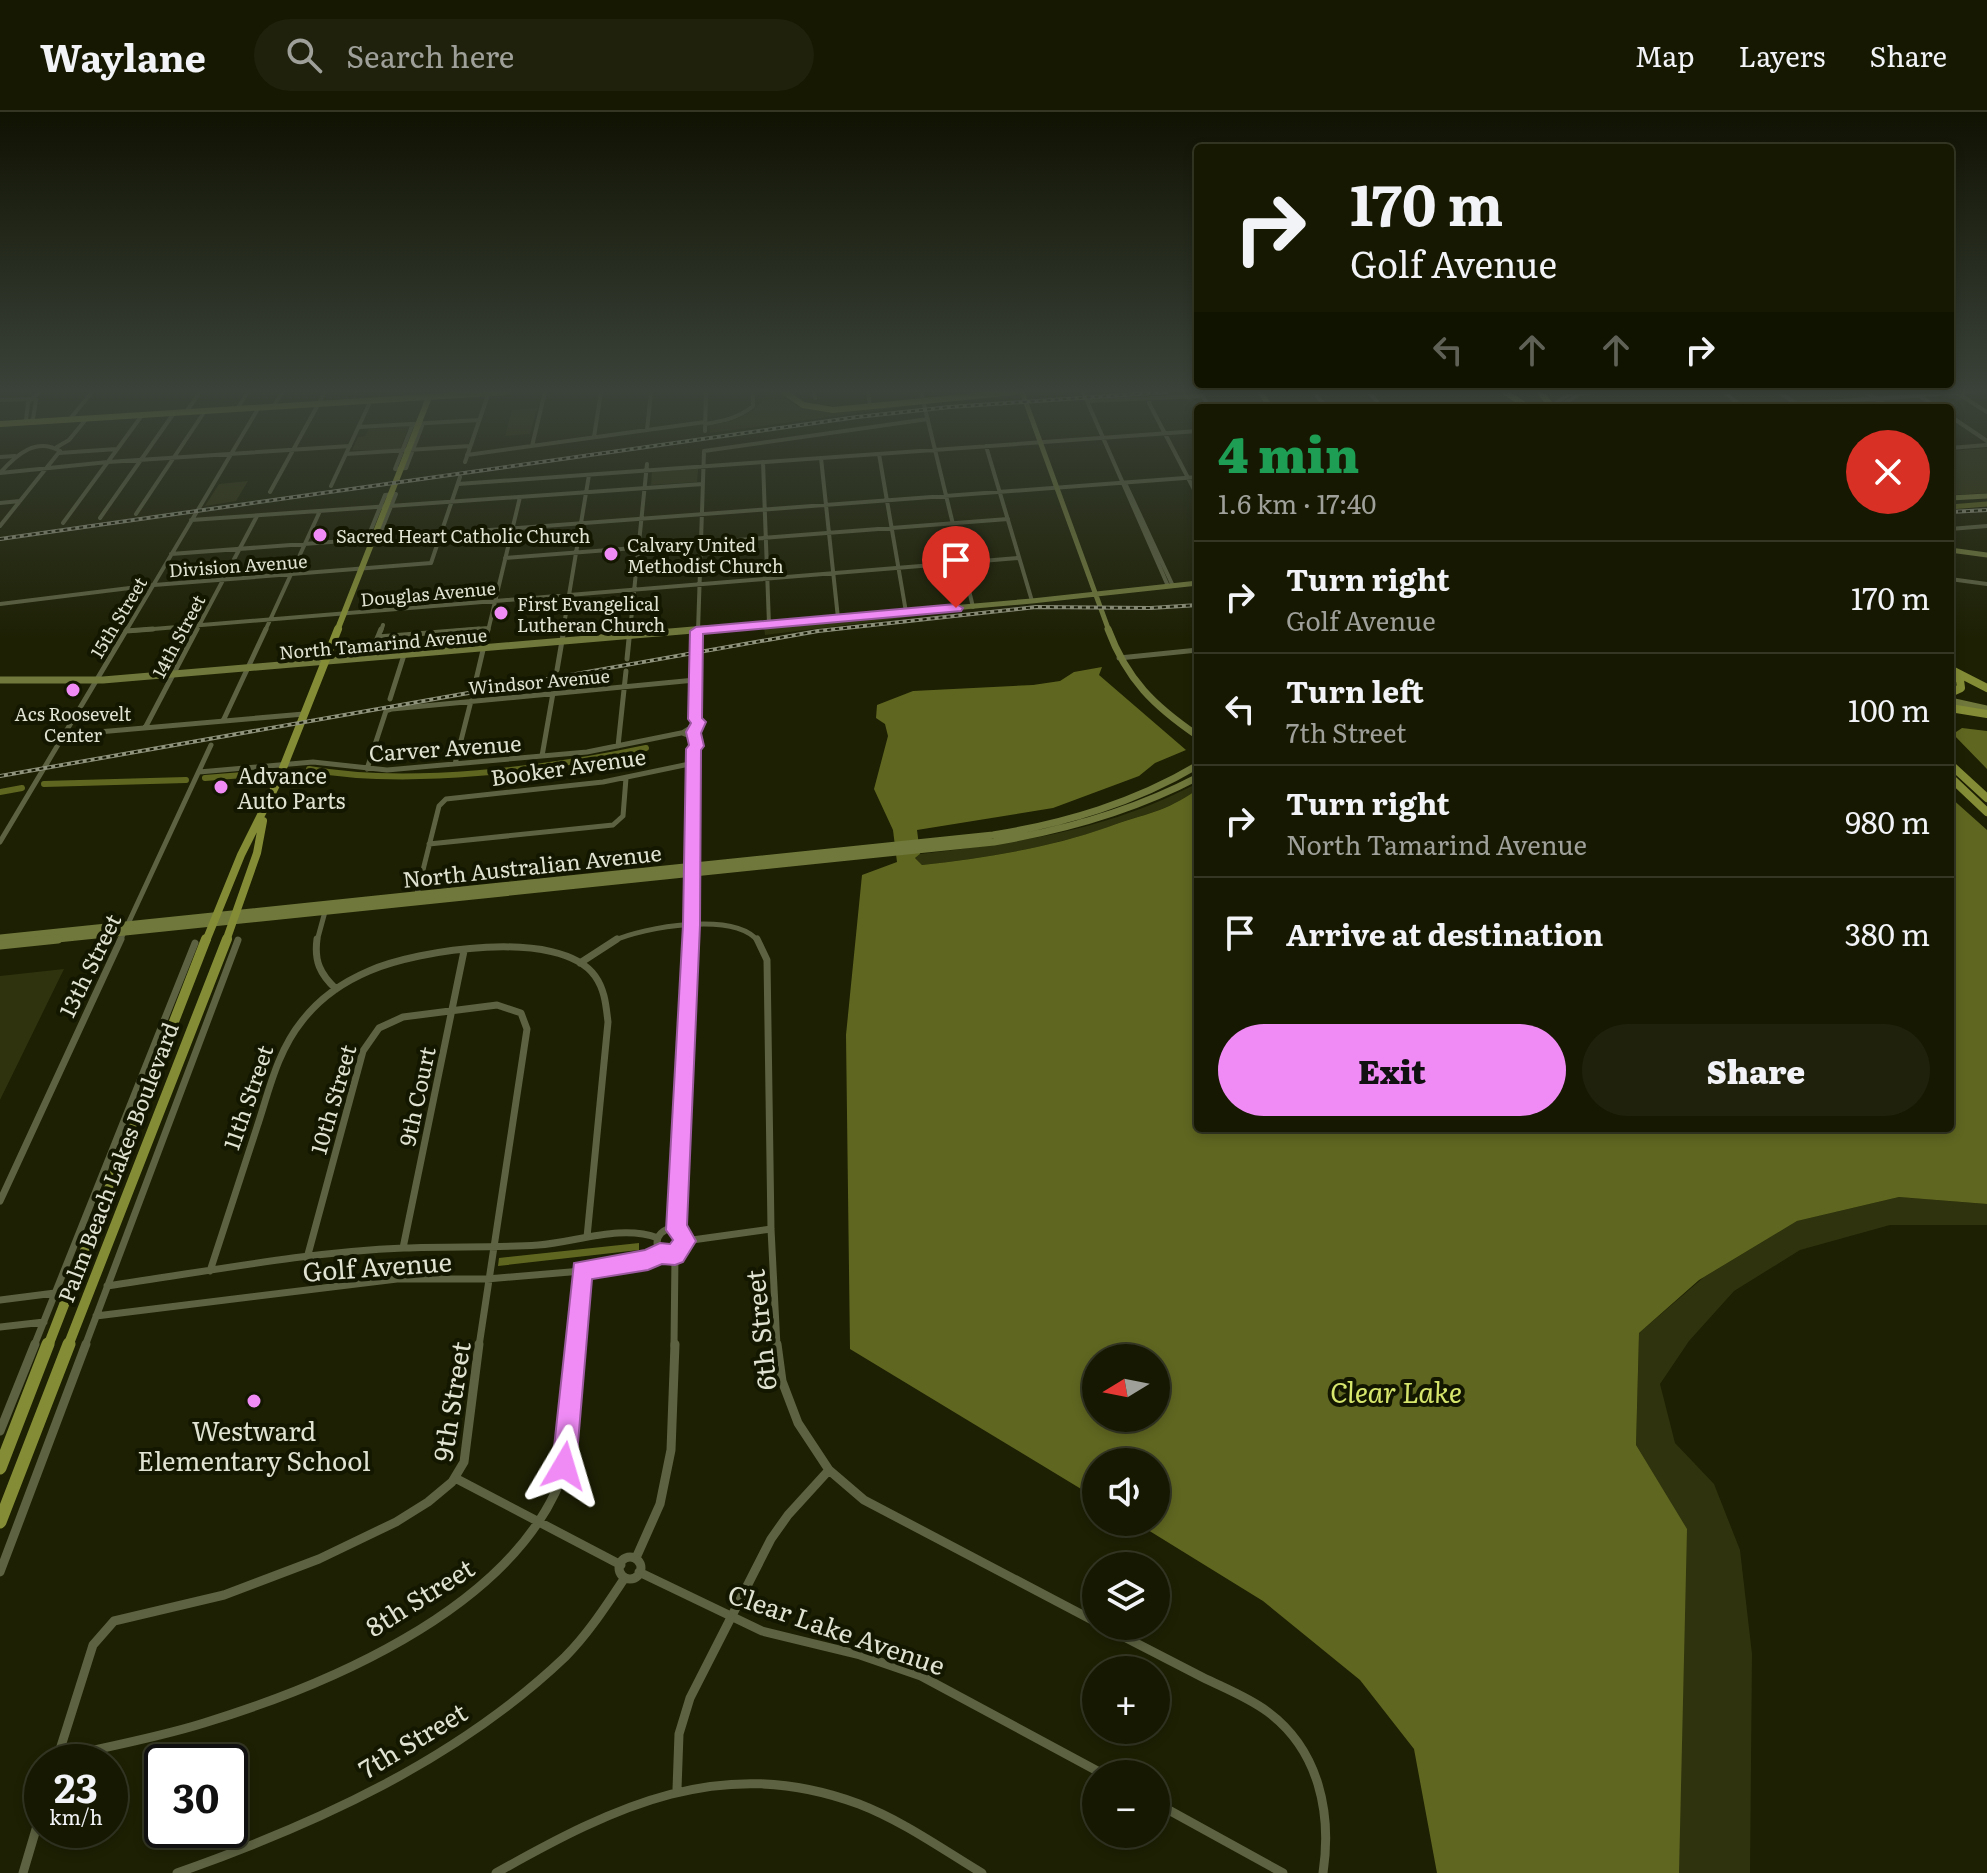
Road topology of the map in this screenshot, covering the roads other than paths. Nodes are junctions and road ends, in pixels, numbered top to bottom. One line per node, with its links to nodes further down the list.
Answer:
1 (42, 474): 38 (street)
2 (99, 474): 54 (street)
3 (131, 474): 50 (street)
4 (163, 474): 47 (street)
5 (219, 474): 53 (street, 15th Street)
6 (279, 474): 31 (street)
7 (337, 474): 27 (street)
8 (398, 474): 65 (main road, Palm Beach Lakes Boulevard)
9 (596, 474): 20 (street)
10 (646, 474): 28 (street)
11 (703, 474): 26 (street)
12 (763, 474): 45 (street)
13 (823, 474): 42 (street)
14 (882, 474): 39 (street)
15 (942, 474): 34 (street)
16 (994, 474): 33 (street)
17 (1050, 474): 29 (street)
18 (1121, 474): 24 (street)
19 (1186, 474): 23 (street)
20 (589, 475): 25 (street); 32 (street)
21 (460, 477): 25 (street)
22 (1194, 477): 23 (street)
23 (1188, 478): 24 (street); 30 (street)
24 (1124, 482): 29 (street); 89 (street)
25 (458, 484): 40 (street)
26 (703, 484): 28 (street); 48 (street)
27 (331, 486)
28 (645, 488): 32 (street); 51 (street)
29 (1055, 488): 33 (street); 91 (street)
30 (1194, 489)
31 (270, 492)
32 (586, 492): 36 (street); 56 (street)
33 (999, 492): 34 (street); 52 (street)
34 (947, 496): 39 (street); 55 (street)
35 (1987, 496): 37 (street)
36 (520, 497): 40 (street); 58 (street)
37 (1954, 498)
38 (20, 501): 41 (street); 57 (street)
39 (887, 501): 42 (street); 59 (street)
40 (452, 502): 43 (street); 62 (street)
41 (0, 503)
42 (826, 505): 45 (street); 63 (street)
43 (391, 506): 44 (street); 44 (street); 65 (street)
44 (381, 507): 46 (street); 65 (street)
45 (764, 510): 48 (street); 64 (street)
46 (320, 511): 49 (street); 67 (street)
47 (136, 514)
48 (702, 515): 51 (street); 66 (street)
49 (257, 516): 53 (street); 69 (street, 14th Street)
50 (100, 518)
51 (642, 519): 56 (street); 68 (street)
52 (1008, 519): 55 (street); 75 (street)
53 (191, 520): 72 (street, 15th Street)
54 (63, 523)
55 (953, 523): 59 (street); 76 (street)
56 (581, 524): 58 (street); 71 (street)
57 (0, 526)
58 (512, 528): 62 (street); 74 (street)
59 (892, 528): 63 (street); 77 (street)
60 (1985, 528): 61 (street)
61 (1954, 529)
62 (443, 531): 65 (street); 78 (street, Division Avenue)
63 (829, 533): 64 (street); 79 (street)
64 (766, 538): 66 (street); 81 (street)
65 (372, 539): 67 (street); 78 (main road, Palm Beach Lakes Boulevard)
66 (701, 543): 68 (street); 86 (street)
67 (305, 544): 69 (street); 80 (street)
68 (639, 548): 71 (street); 90 (street)
69 (240, 549): 72 (street); 82 (street, 14th Street)
70 (1954, 551): 73 (street)
71 (577, 553): 74 (street); 92 (street)
72 (171, 554): 85 (street, 15th Street)
73 (1987, 555)
74 (505, 558): 93 (street)
75 (1019, 558): 76 (street, Douglas Avenue); 94 (street)
76 (963, 563): 77 (street, Douglas Avenue); 96 (street)
77 (899, 568): 79 (street, Douglas Avenue); 97 (street)
78 (360, 569): 80 (street, Division Avenue); 98 (main road, Palm Beach Lakes Boulevard)
79 (834, 574): 81 (street, Douglas Avenue); 99 (street)
80 (291, 575): 82 (street, Division Avenue); 100 (street)
81 (768, 579): 86 (street, Douglas Avenue); 101 (street)
82 (224, 580): 85 (street, Division Avenue); 102 (street, 14th Street)
83 (1954, 580): 84 (street)
84 (1987, 584)
85 (154, 585): 95 (street, Division Avenue); 105 (street, 15th Street)
86 (699, 585): 90 (street, Douglas Avenue); 106 (street)
87 (1194, 585): 89 (street)
88 (1194, 585): 89 (street, North Tamarind Avenue)
89 (1171, 587): 91 (street, North Tamarind Avenue)
90 (634, 590): 92 (street, Douglas Avenue); 108 (street)
91 (1095, 595): 94 (street, North Tamarind Avenue); 114 (street)
92 (569, 596): 93 (street, Douglas Avenue); 109 (street)
93 (495, 601): 98 (street, Douglas Avenue); 104 (street)
94 (1032, 601): 96 (street, North Tamarind Avenue)
95 (0, 604)
96 (973, 607): 97 (street, North Tamarind Avenue)
97 (906, 612): 99 (street, North Tamarind Avenue)
98 (343, 613): 100 (street, Douglas Avenue); 116 (main road, Palm Beach Lakes Boulevard)
99 (838, 618): 101 (street, North Tamarind Avenue)
100 (270, 619): 102 (street, Douglas Avenue); 117 (street)
101 (769, 624): 106 (street, North Tamarind Avenue)
102 (200, 625): 105 (street, Douglas Avenue); 121 (street, 14th Street)
103 (383, 625): 107 (street)
104 (488, 628): 107 (street); 111 (street)
105 (126, 631): 125 (street, 15th Street)
106 (696, 631): 108 (street, North Tamarind Avenue); 124 (street)
107 (378, 637): 110 (street)
108 (630, 637): 109 (street, North Tamarind Avenue); 115 (street)
109 (562, 642): 111 (street, North Tamarind Avenue); 118 (street)
110 (374, 646)
111 (483, 649): 113 (street, North Tamarind Avenue); 126 (street)
112 (1194, 650): 114 (street)
113 (404, 655): 116 (street, North Tamarind Avenue); 132 (street)
114 (1119, 658): 142 (street)
115 (627, 659)
116 (324, 662): 117 (street, North Tamarind Avenue); 136 (main road, Palm Beach Lakes Boulevard)
117 (247, 668): 121 (street, North Tamarind Avenue); 138 (street)
118 (557, 670)
119 (626, 671): 127 (street)
120 (1954, 673): 128 (main road)
121 (173, 674): 125 (street, North Tamarind Avenue); 139 (street, 14th Street)
122 (1954, 676): 130 (main road)
123 (0, 680): 125 (street, North Tamarind Avenue)
124 (695, 680): 127 (street, Windsor Avenue); 137 (street)
125 (96, 681): 143 (street, 15th Street)
126 (475, 684)
127 (625, 687): 129 (street, Windsor Avenue); 145 (street)
128 (1987, 688)
129 (553, 693): 133 (street, Windsor Avenue); 147 (street)
130 (1954, 694)
131 (1954, 697): 135 (street)
132 (390, 699)
133 (471, 701): 149 (street); 153 (street, Windsor Avenue)
134 (1954, 708): 135 (main road)
135 (1987, 708)
136 (304, 714): 138 (street); 150 (main road, Palm Beach Lakes Boulevard)
137 (695, 719): 140 (street); 141 (street)
138 (223, 721): 139 (street)
139 (145, 728): 143 (street)
140 (693, 732): 141 (street, Carver Avenue); 146 (street)
141 (682, 733): 145 (street, Carver Avenue); 146 (street)
142 (1194, 733)
143 (64, 735): 162 (street, 15th Street)
144 (211, 745): 154 (street, 13th Street)
145 (618, 746): 147 (street, Carver Avenue)
146 (693, 749): 148 (street)
147 (542, 756): 149 (street, Carver Avenue)
148 (694, 763): 155 (street, Booker Avenue); 164 (street)
149 (455, 764): 153 (street, Carver Avenue)
150 (284, 765): 153 (street, Carver Avenue); 154 (street, Carver Avenue); 160 (main road, Palm Beach Lakes Boulevard)
151 (1194, 767): 161 (street, North Australian Avenue)
152 (1954, 768): 158 (main road)
153 (367, 769)
154 (199, 772): 169 (street, 13th Street)
155 (626, 778): 163 (street, Booker Avenue); 163 (street)
156 (1194, 779): 161 (street, North Australian Avenue)
157 (1954, 781): 159 (main road)
158 (1987, 798)
159 (1987, 812)
160 (264, 814): 167 (main road, Palm Beach Lakes Boulevard); 168 (main road, Palm Beach Lakes Boulevard)
161 (992, 839): 164 (street, North Australian Avenue)
162 (0, 842)
163 (429, 844): 165 (street)
164 (691, 870): 165 (street, North Australian Avenue); 170 (street)
165 (416, 898): 166 (street, North Australian Avenue)
166 (326, 908): 167 (street, North Australian Avenue); 179 (street)
167 (235, 916): 168 (street, North Australian Avenue); 182 (main road, Palm Beach Lakes Boulevard)
168 (215, 918): 169 (street, North Australian Avenue); 171 (street, North Australian Avenue); 178 (main road, Palm Beach Lakes Boulevard)
169 (130, 924): 171 (street, 13th Street); 172 (street, North Australian Avenue)
170 (692, 925): 177 (street, 6th Street); 190 (street, 6th Street); 191 (street)
171 (123, 932): 175 (street, North Australian Avenue); 185 (street, 13th Street)
172 (0, 938)
173 (238, 940): 181 (street)
174 (195, 943): 178 (street)
175 (0, 945)
176 (464, 951): 177 (street); 179 (street, 11th Street); 180 (street, 9th Court)
177 (580, 963): 192 (street)
178 (184, 983): 184 (main road, Palm Beach Lakes Boulevard); 189 (street)
179 (336, 989): 200 (street, 11th Street)
180 (452, 1010): 195 (street, 9th Court); 196 (street, 9th Street); 199 (street, 10th Street)
181 (197, 1046): 182 (street); 186 (street)
182 (182, 1048): 183 (main road, Palm Beach Lakes Boulevard)
183 (167, 1087): 184 (main road); 187 (main road, Palm Beach Lakes Boulevard)
184 (150, 1089): 188 (main road, Palm Beach Lakes Boulevard)
185 (0, 1201)
186 (137, 1204): 187 (street); 203 (street)
187 (121, 1206): 213 (main road, Palm Beach Lakes Boulevard)
188 (103, 1208): 189 (street); 210 (main road, Palm Beach Lakes Boulevard)
189 (88, 1210): 204 (street)
190 (771, 1229): 194 (street); 211 (street, 6th Street)
191 (676, 1230): 193 (street); 194 (street)
192 (587, 1237): 193 (street, Golf Avenue); 196 (street, Golf Avenue)
193 (658, 1238): 197 (street)
194 (685, 1241): 198 (street)
195 (403, 1248): 196 (street, Golf Avenue); 199 (street, Golf Avenue)
196 (493, 1248): 202 (street, 9th Street)
197 (660, 1254): 198 (street); 201 (street, Golf Avenue)
198 (675, 1255): 215 (street)
199 (307, 1258): 200 (street, Golf Avenue)
200 (210, 1271): 203 (street, Golf Avenue)
201 (582, 1271): 202 (street, Golf Avenue); 214 (street, 8th Street)
202 (487, 1279): 206 (street, Golf Avenue); 212 (street, 9th Street)
203 (107, 1286): 206 (street)
204 (55, 1293): 205 (street); 207 (street)
205 (0, 1300)
206 (96, 1316): 217 (street)
207 (44, 1322): 208 (street); 209 (street)
208 (0, 1327)
209 (0, 1431)
210 (0, 1468)
211 (829, 1470): 220 (street, 6th Street); 221 (street)
212 (457, 1479): 214 (street); 223 (street, 9th Street)
213 (0, 1522)
214 (539, 1523): 216 (street); 224 (street, 8th Street)
215 (636, 1558): 216 (street); 218 (street)
216 (621, 1565): 219 (street)
217 (0, 1572)
218 (639, 1572): 219 (street); 221 (street, Clear Lake Avenue)
219 (624, 1579): 230 (street, 7th Street)
220 (1082, 1615)
221 (730, 1617): 225 (street, Clear Lake Avenue); 226 (street)
222 (1130, 1640): 234 (street)
223 (62, 1744)
224 (125, 1744)
225 (1082, 1763)
226 (677, 1789): 231 (street); 232 (street)
227 (1170, 1811): 233 (street)
228 (30, 1848): 229 (street)
229 (23, 1873)
230 (177, 1873)
231 (496, 1873)
232 (982, 1873)
233 (1283, 1873)
234 (1323, 1873)

